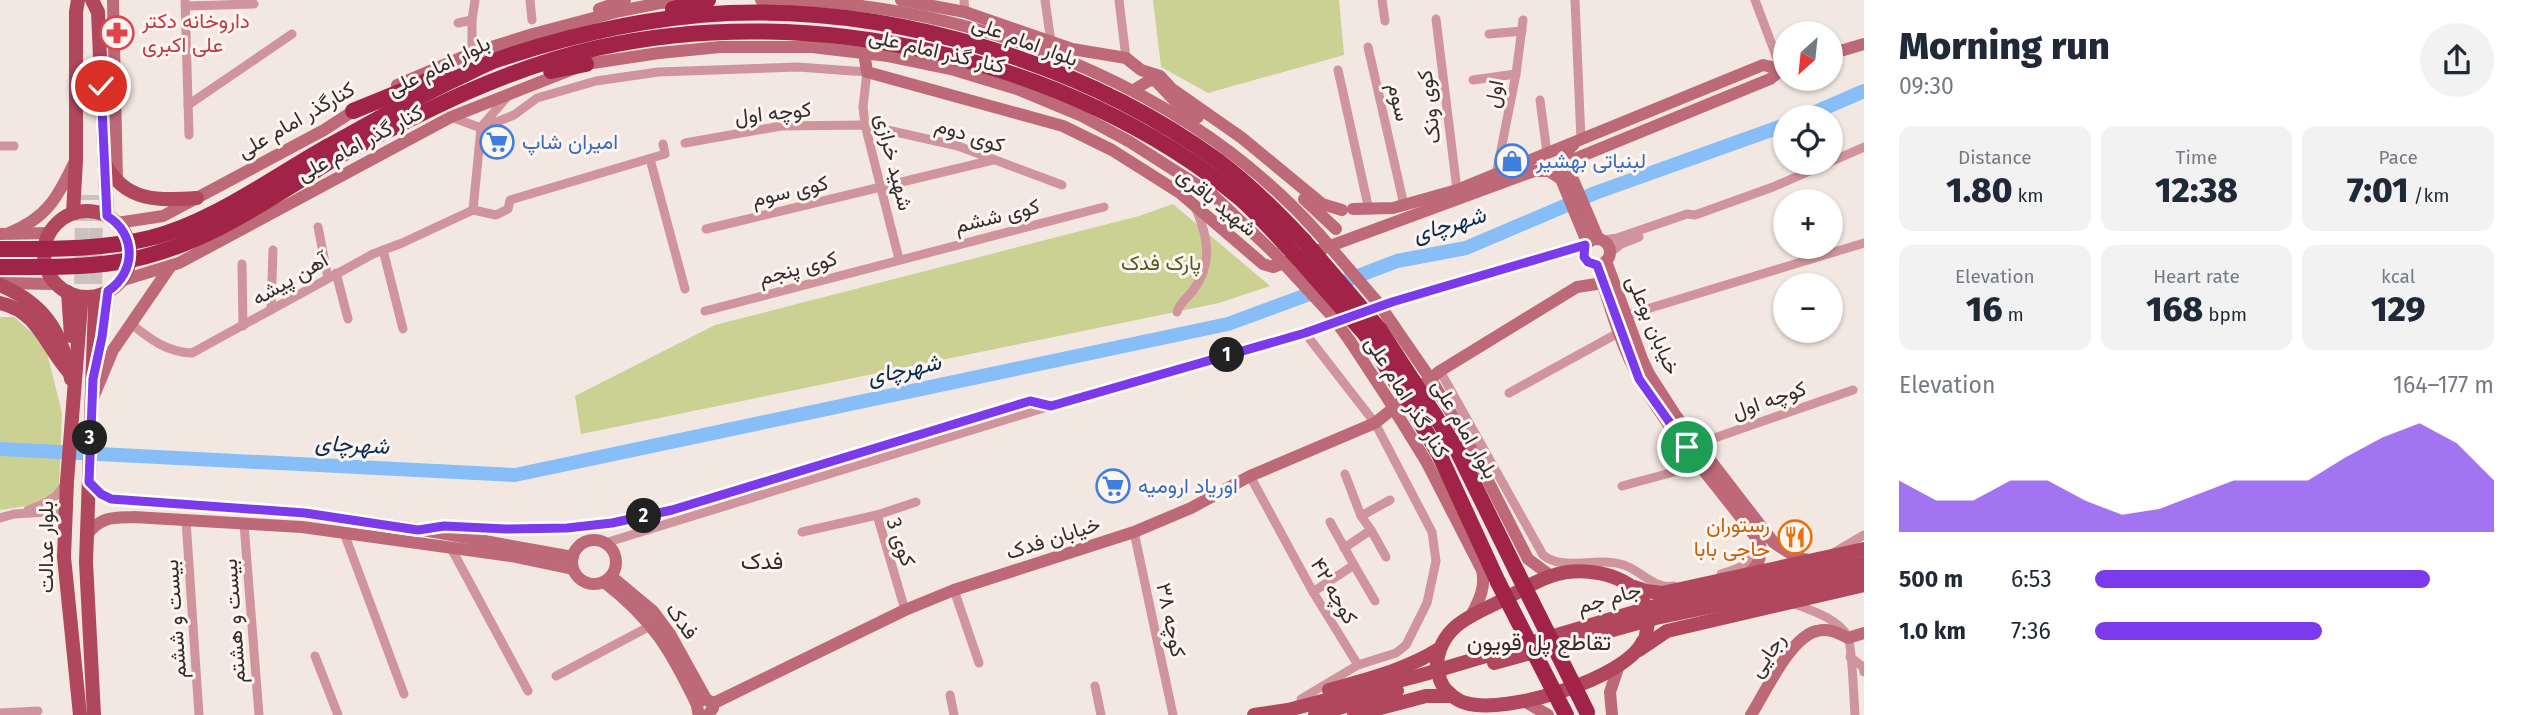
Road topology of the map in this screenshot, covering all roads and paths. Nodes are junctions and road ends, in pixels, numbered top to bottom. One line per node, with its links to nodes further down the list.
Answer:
1 (78, 0): 68 (main road); 79 (main road)
2 (91, 0): 69 (main road); 79 (main road)
3 (113, 0): 75 (street)
4 (475, 0): 23 (street)
5 (530, 0): 24 (street)
6 (625, 0): 19 (street)
7 (699, 0): 28 (street, کنارگذر امام علی)
8 (708, 0): 29 (highway)
9 (761, 0): 21 (street)
10 (868, 0): 21 (street)
11 (1045, 0): 33 (street)
12 (1119, 0): 40 (street)
13 (1382, 0): 26 (street)
14 (1574, 0): 59 (street)
15 (1755, 0): 34 (street)
16 (907, 1): 20 (street); 21 (street)
17 (186, 3): 18 (street); 53 (street)
18 (254, 4)
19 (604, 4): 28 (street)
20 (964, 6): 33 (street)
21 (887, 10): 49 (street)
22 (1436, 19): 78 (street, کوی ونک)
23 (472, 20): 27 (street); 39 (street)
24 (531, 20)
25 (1523, 20): 30 (street, اول)
26 (1385, 21)
27 (458, 23)
28 (566, 25): 39 (street, کنارگذر امام علی)
29 (594, 30): 41 (highway, بلوار امام علی); 97 (highway, بلوار امام علی)
30 (1522, 31): 32 (street); 46 (street, اول)
31 (292, 34): 53 (street)
32 (1489, 34)
33 (1051, 42): 40 (street)
34 (1773, 44)
35 (1864, 44): 37 (street)
36 (1368, 47): 82 (street, سوم)
37 (1843, 50)
38 (864, 52): 42 (street, کنار گذر امام علی); 45 (street); 100 (street, کنار گذر امام علی)
39 (472, 53): 54 (street, کنارگذر امام علی)
40 (1126, 58): 49 (street); 84 (street)
41 (497, 60): 54 (highway); 65 (highway, بلوار امام علی)
42 (586, 65): 50 (street, کنار گذر امام علی); 52 (highway)
43 (1773, 66): 59 (street)
44 (1338, 70): 86 (street)
45 (867, 72): 56 (street, شهید خرازی); 57 (street); 81 (street, شهید باقری)
46 (1516, 74): 48 (street); 73 (street, اول)
47 (1773, 76): 72 (street)
48 (1474, 80)
49 (1139, 92): 93 (street); 97 (street)
50 (510, 94): 55 (street, کنار گذر امام علی); 57 (street)
51 (1540, 100): 66 (street)
52 (441, 102): 65 (highway, بلوار امام علی); 100 (highway, بلوار امام علی)
53 (188, 104): 58 (street)
54 (353, 111): 80 (street, کنارگذر امام علی)
55 (451, 117): 57 (street); 107 (street, کنار گذر امام علی)
56 (865, 125): 60 (street, کوچه اول); 71 (street, کوی دوم); 77 (street, شهید خرازی)
57 (481, 128): 85 (street)
58 (189, 135)
59 (1578, 141): 66 (street); 72 (street)
60 (685, 143)
61 (663, 144): 70 (street)
62 (0, 146): 63 (street)
63 (15, 146)
64 (1864, 146): 67 (street)
65 (331, 153): 101 (highway, بلوار امام علی, bridge); 108 (highway, بلوار امام علی, bridge)
66 (1547, 153): 73 (street)
67 (1843, 156)
68 (76, 158): 79 (main road); 94 (street)
69 (103, 159): 75 (main road); 79 (main road)
70 (650, 159): 85 (street, آهن پیشه); 115 (street)
71 (993, 160): 76 (street, کوی دوم); 77 (street, کوی سوم)
72 (1565, 174): 96 (street, شهید باقری); 98 (street)
73 (1496, 175): 78 (street)
74 (1800, 175): 88 (street)
75 (117, 181): 80 (main road)
76 (1062, 185)
77 (883, 188): 92 (street, کوی سوم); 104 (street, شهید خرازی)
78 (1457, 190): 82 (street)
79 (89, 195): 87 (main road); 90 (main road)
80 (197, 198): 89 (street, کنارگذر امام علی)
81 (1194, 204): 96 (street, شهید باقری); 121 (street)
82 (1404, 205): 86 (street)
83 (1104, 207): 104 (street, کوی ششم)
84 (1347, 209): 86 (street); 93 (street); 96 (street)
85 (473, 210): 103 (street, آهن پیشه)
86 (1369, 210)
87 (73, 213): 90 (main road); 95 (main road)
88 (1695, 215): 98 (street); 105 (street)
89 (163, 216): 90 (street, کنارگذر امام علی); 107 (street)
90 (112, 219): 110 (main road)
91 (318, 228): 109 (street)
92 (706, 229)
93 (1336, 229): 96 (street)
94 (5, 233): 95 (street)
95 (50, 233): 114 (main road)
96 (1353, 236)
97 (1312, 238): 130 (highway, بلوار امام علی, bridge)
98 (1593, 241): 105 (street); 105 (street); 129 (street)
99 (1864, 243): 122 (street)
100 (1280, 245): 130 (highway, بلوار امام علی, bridge)
101 (0, 249)
102 (273, 250): 119 (street)
103 (383, 250): 109 (street, آهن پیشه); 127 (street)
104 (900, 259): 120 (street, کوی پنجم)
105 (1602, 261): 111 (street, خیابان بوعلی); 113 (street, خیابان فدک); 122 (street, خیابان بوعلی)
106 (243, 264): 126 (street)
107 (175, 265): 110 (street, کنار گذر امام علی); 125 (street)
108 (0, 267)
109 (332, 276): 119 (street, آهن پیشه); 124 (street)
110 (120, 281): 116 (main road)
111 (1603, 283): 113 (street, خیابان فدک); 128 (street, خیابان بوعلی)
112 (0, 284): 114 (street); 132 (main road)
113 (1577, 287): 131 (street, خیابان فدک)
114 (62, 288): 116 (main road); 118 (main road)
115 (685, 289)
116 (108, 291): 123 (main road)
117 (0, 303): 132 (main road)
118 (82, 308): 123 (main road); 132 (main road); 133 (main road)
119 (271, 310): 126 (street, آهن پیشه)
120 (705, 311)
121 (1177, 312)
122 (1624, 316): 140 (street, خیابان بوعلی)
123 (104, 318): 133 (main road)
124 (348, 319)
125 (130, 323): 126 (street, آهن پیشه); 137 (street)
126 (243, 326)
127 (403, 329)
128 (1620, 332): 136 (street); 140 (street, خیابان بوعلی)
129 (1305, 333): 138 (street); 139 (street)
130 (1373, 333): 135 (highway, بلوار امام علی); 135 (street, کنار گذر امام علی)
131 (1440, 371): 139 (street, خیابان فدک); 165 (street)
132 (72, 376): 144 (main road, بلوار عدالت)
133 (93, 379): 137 (main road, بلوار عدالت)
134 (1853, 390): 140 (street, کوچه اول)
135 (1411, 392): 177 (street, کنار گذر امام علی); 187 (street, کنار گذر امام علی); 212 (highway, بلوار امام علی, bridge); 225 (highway, بلوار امام علی, bridge)
136 (1509, 393)
137 (92, 405): 145 (main road, بلوار عدالت)
138 (1051, 406): 158 (street); 166 (street)
139 (1376, 423): 143 (street, خیابان فدک); 196 (street)
140 (1692, 446): 141 (street, خیابان بوعلی); 165 (street, خیابان بوعلی)
141 (1700, 465): 146 (street); 165 (street, خیابان بوعلی)
142 (1345, 474): 153 (street)
143 (1250, 476): 163 (street, خیابان فدک); 183 (street, کوچه ۴۲)
144 (67, 481): 150 (main road, بلوار عدالت); 151 (street)
145 (89, 482): 149 (street); 160 (main road, بلوار عدالت)
146 (1622, 486)
147 (1390, 500): 153 (street)
148 (916, 502): 152 (street)
149 (244, 509): 157 (street); 158 (street)
150 (66, 511): 151 (street); 213 (main road, بلوار عدالت)
151 (14, 514): 154 (street)
152 (877, 515): 162 (street, کوی 3); 186 (street, کوی 3)
153 (1362, 516): 159 (street)
154 (0, 518)
155 (186, 520): 157 (street); 160 (street); 215 (street, بیست و ششم)
156 (1330, 522): 168 (street)
157 (244, 524): 161 (street); 216 (street, بیست و هشتم)
158 (418, 530): 174 (street)
159 (1371, 530): 168 (street); 171 (street)
160 (88, 533): 214 (main road, بلوار عدالت)
161 (344, 533): 167 (street); 203 (street)
162 (802, 533)
163 (1134, 533): 181 (street, خیابان فدک); 220 (street, کوچه ۳۸)
164 (1864, 535): 170 (street)
165 (1762, 540): 172 (street); 178 (street)
166 (605, 543): 174 (street); 179 (street)
167 (451, 548): 174 (street); 201 (street)
168 (1344, 548): 175 (street)
169 (1864, 549): 170 (main road)
170 (1829, 556): 172 (main road)
171 (1387, 557)
172 (1809, 560): 178 (main road)
173 (1864, 562): 208 (main road, جام جم)
174 (573, 563): 179 (street)
175 (1354, 565): 183 (street); 184 (street)
176 (1864, 575): 222 (main road, جام جم)
177 (1551, 576): 182 (main road); 187 (main road)
178 (1742, 577): 182 (main road)
179 (608, 579): 188 (street, فدک); 207 (street, فدک)
180 (1864, 585): 185 (main road)
181 (954, 590): 186 (street, خیابان فدک); 195 (street)
182 (1638, 591): 191 (main road, bridge)
183 (1313, 592): 196 (street, کوچه ۴۲)
184 (1375, 601)
185 (1791, 603): 190 (street); 191 (main road)
186 (905, 610): 207 (street, خیابان فدک)
187 (1471, 616): 193 (main road)
188 (652, 625): 199 (street); 207 (street, فدک)
189 (1864, 633): 190 (street, رجایی)
190 (1848, 638): 194 (street); 210 (street, رجایی)
191 (1639, 650): 197 (main road)
192 (315, 656): 217 (street)
193 (1438, 656): 202 (main road, bridge); 205 (main road)
194 (1850, 657): 198 (street); 227 (street)
195 (979, 663)
196 (1358, 665): 205 (street)
197 (1619, 665): 206 (main road); 226 (street)
198 (1864, 672)
199 (556, 676)
200 (1095, 686): 219 (street)
201 (527, 691)
202 (1448, 692): 206 (main road); 223 (main road)
203 (404, 694)
204 (950, 695): 218 (street)
205 (1301, 699): 208 (main road)
206 (1524, 701): 224 (street)
207 (702, 709)
208 (1289, 710): 221 (main road, جام جم)
209 (38, 711): 211 (street)
210 (1757, 712)
211 (0, 713)
212 (1588, 713)
213 (80, 715)
214 (94, 715)
215 (199, 715)
216 (259, 715)
217 (338, 715)
218 (954, 715)
219 (1101, 715)
220 (1174, 715)
221 (1254, 715)
222 (1315, 715)
223 (1354, 715)
224 (1548, 715)
225 (1566, 715)
226 (1612, 715)
227 (1855, 715)

